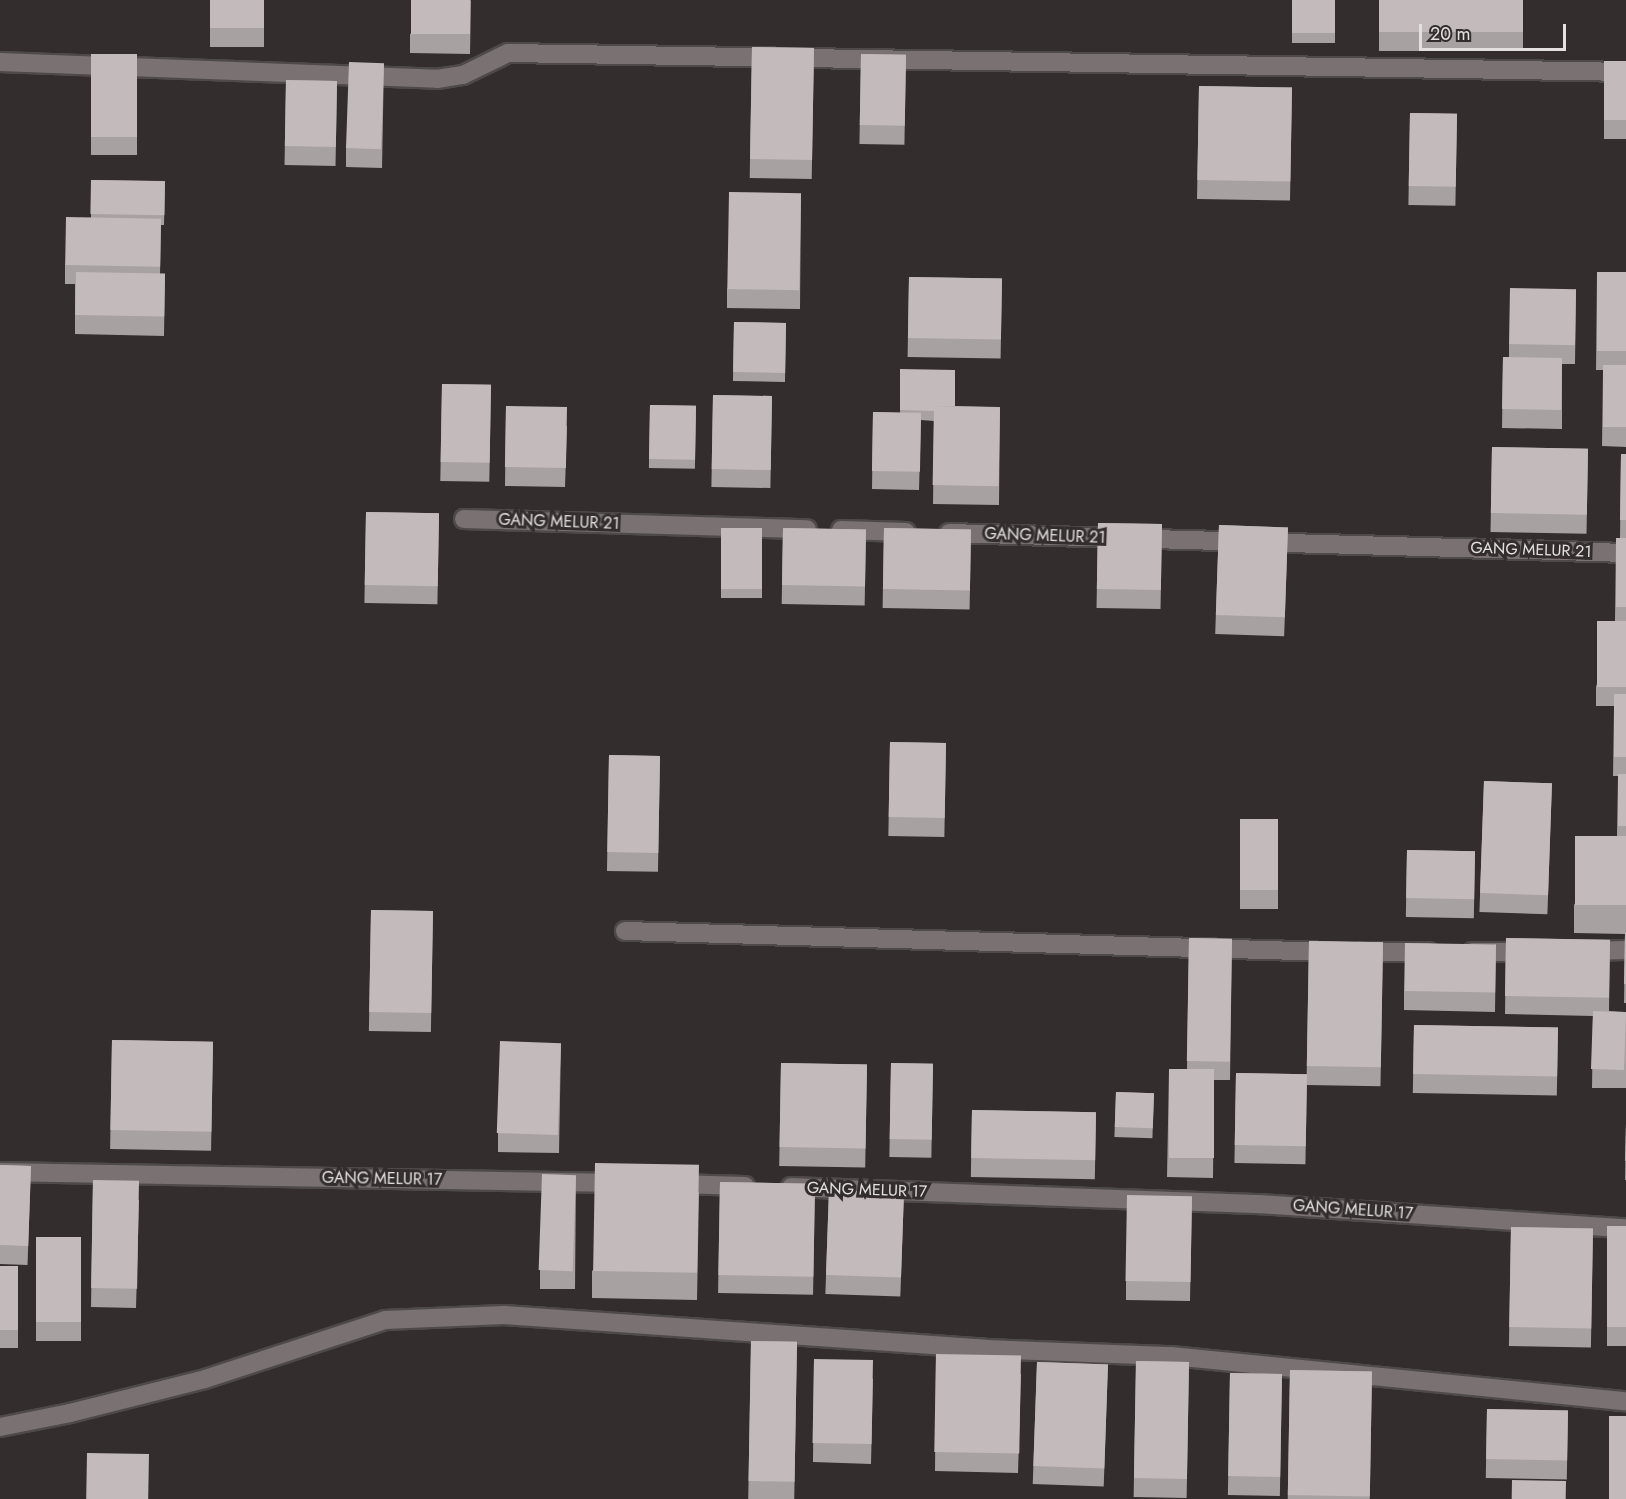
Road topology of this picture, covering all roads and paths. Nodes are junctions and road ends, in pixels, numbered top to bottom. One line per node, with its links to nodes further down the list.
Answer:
1 (0, 62): 2 (street)
2 (1626, 72)
3 (464, 519): 4 (street, GANG MELUR 21)
4 (1626, 553)
5 (625, 931): 7 (street)
6 (1626, 950): 8 (street)
7 (1549, 951)
8 (1571, 951)
9 (0, 1172): 10 (street, GANG MELUR 17)
10 (636, 1184)
11 (660, 1184): 12 (street, GANG MELUR 17)
12 (1626, 1228)
13 (1626, 1401): 14 (street)
14 (0, 1427)

